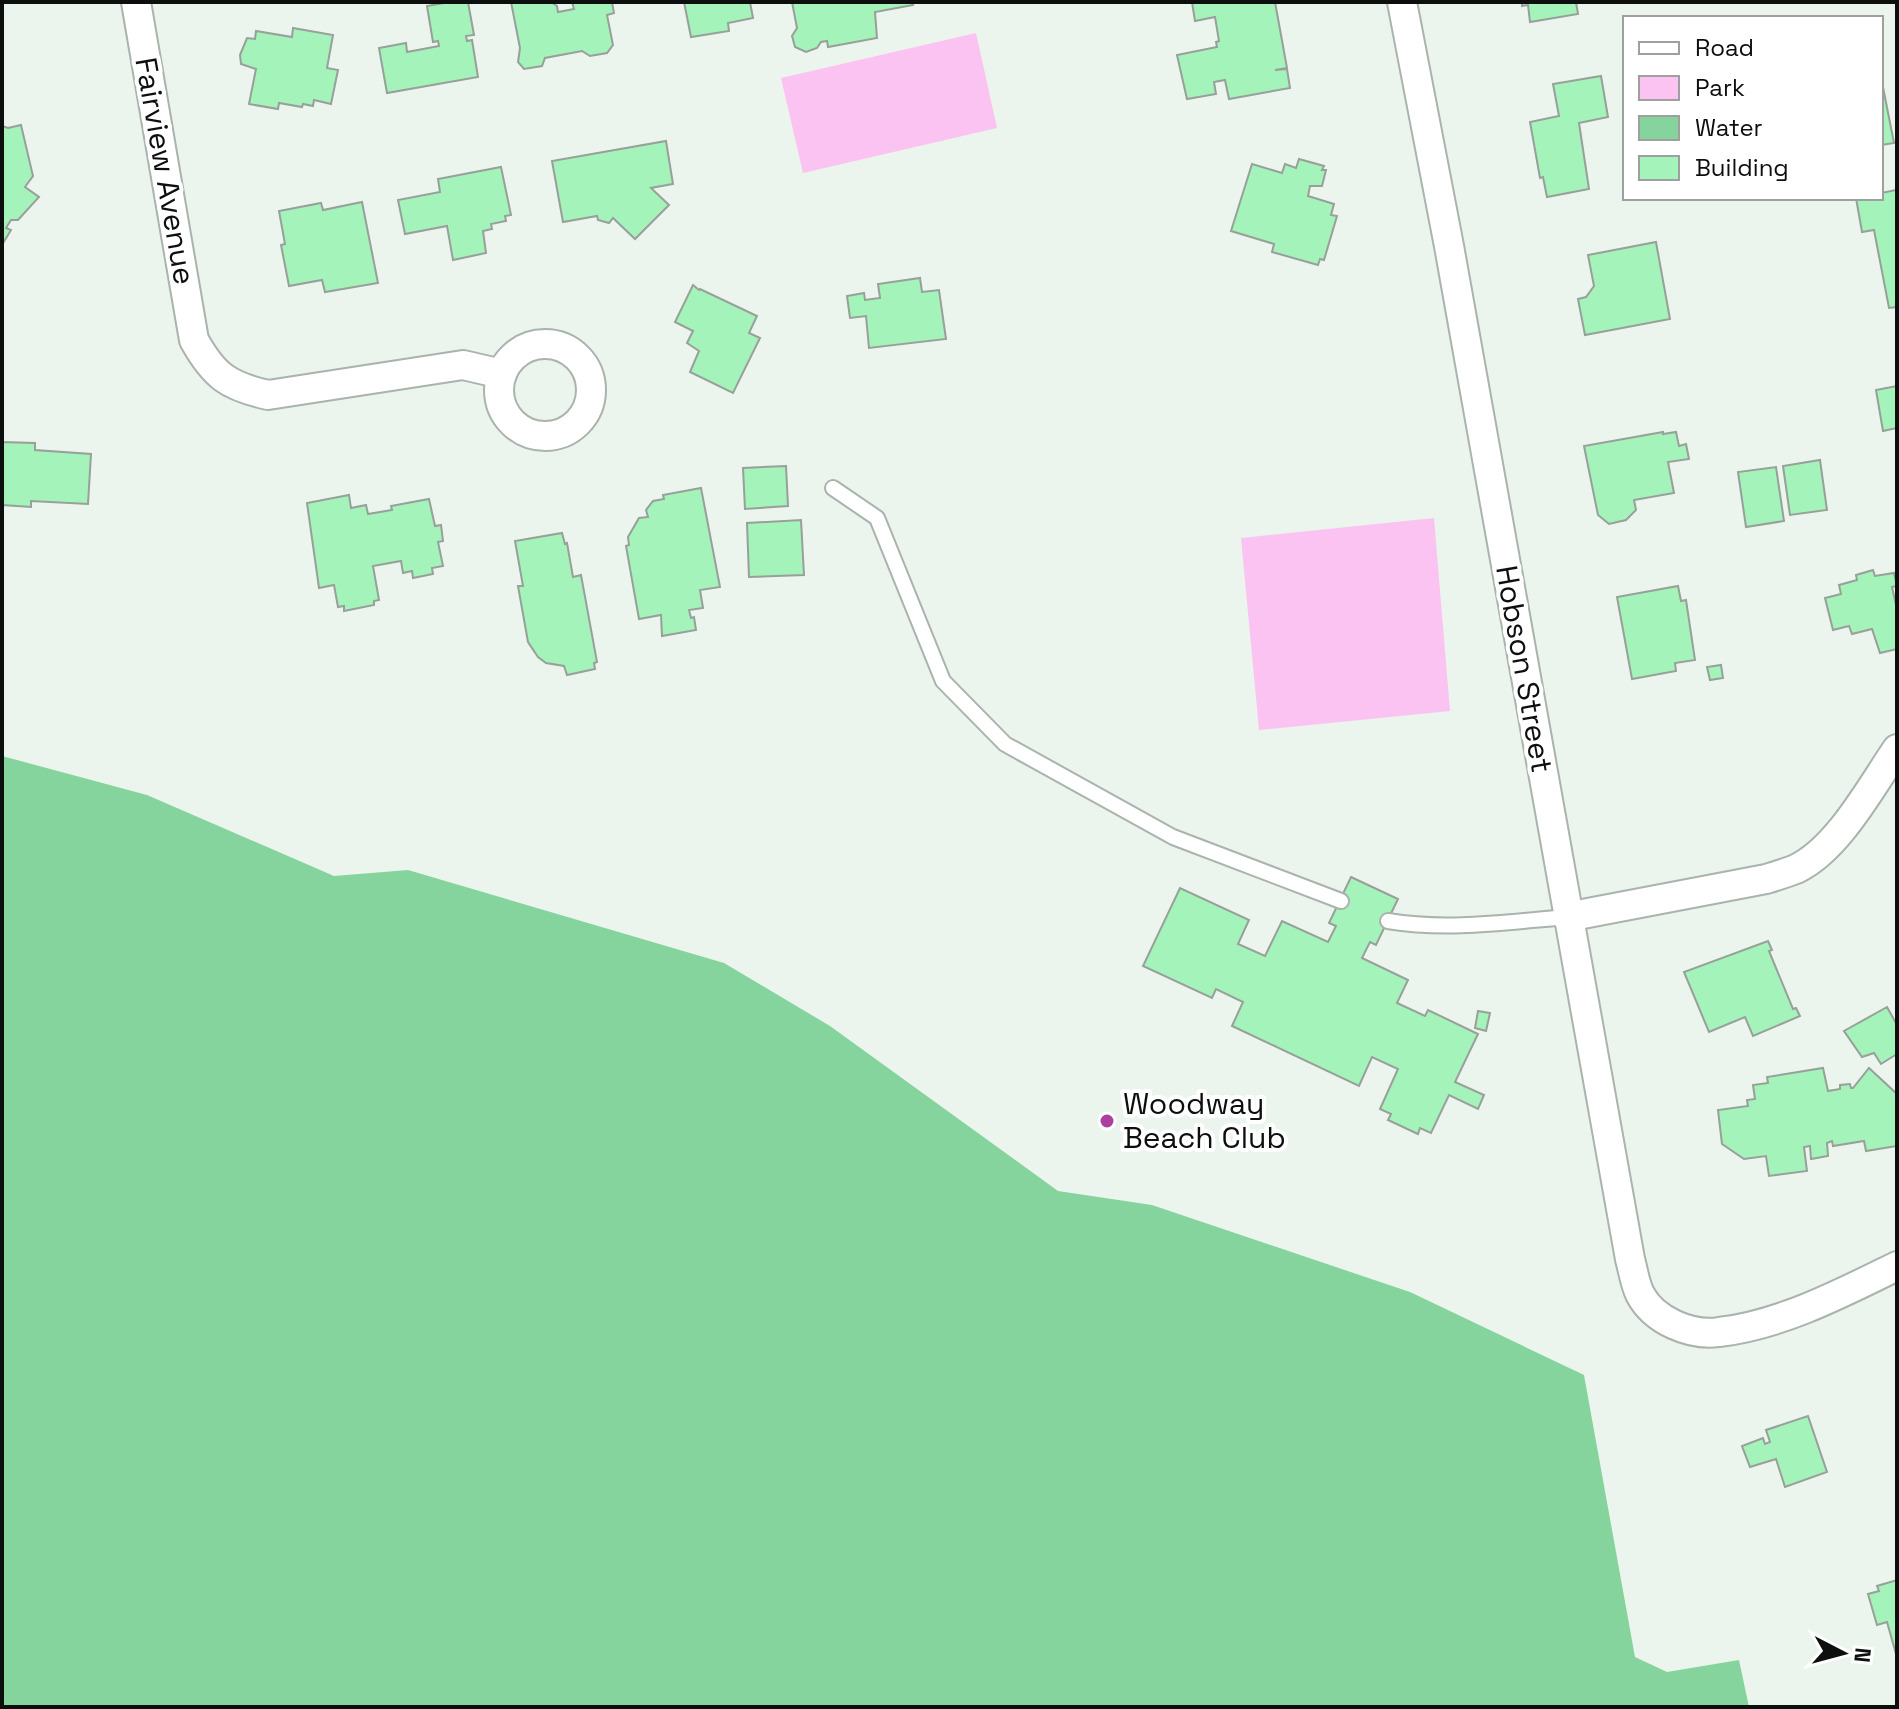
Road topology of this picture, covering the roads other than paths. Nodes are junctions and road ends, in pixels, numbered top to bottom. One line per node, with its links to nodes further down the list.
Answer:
1 (136, 2): 3 (street, Fairview Avenue)
2 (1402, 2): 7 (street, Hobson Street)
3 (502, 374)
4 (833, 488): 6 (lane)
5 (1897, 749): 7 (street)
6 (1341, 901)
7 (1567, 917): 8 (lane); 9 (street, Hobson Street)
8 (1388, 921)
9 (1897, 1266)

